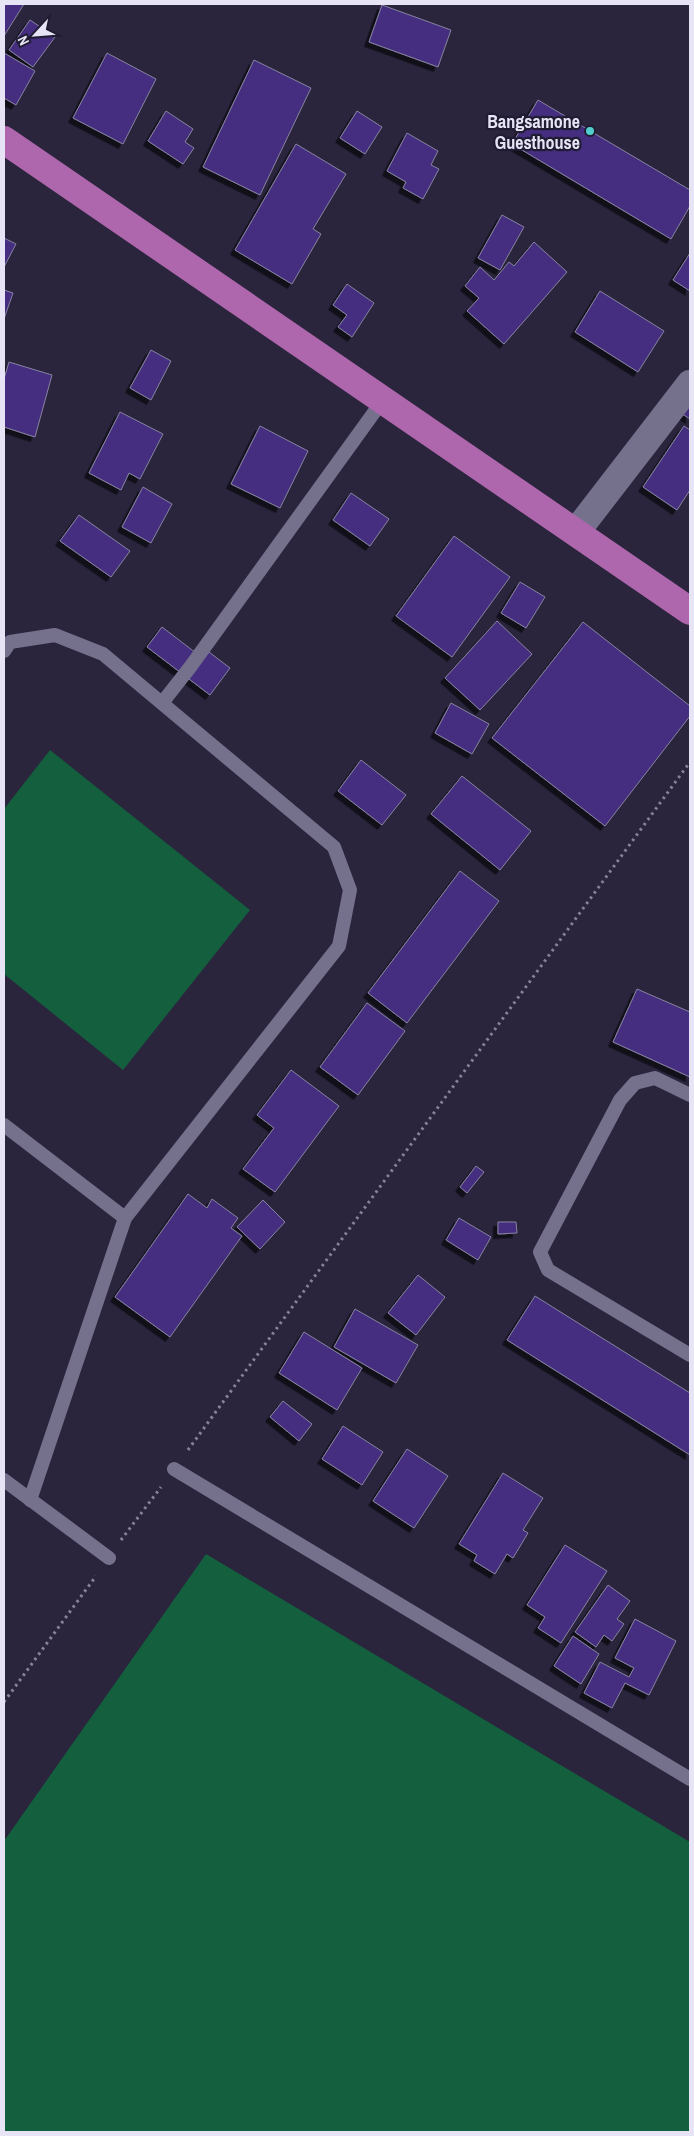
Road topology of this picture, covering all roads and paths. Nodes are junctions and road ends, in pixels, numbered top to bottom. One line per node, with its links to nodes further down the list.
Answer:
1 (4, 140): 3 (highway)
2 (690, 384): 4 (street)
3 (382, 400): 4 (highway); 7 (lane)
4 (576, 532): 5 (highway)
5 (690, 610)
6 (4, 650): 7 (lane)
7 (162, 703): 11 (lane)
8 (690, 762): 13 (path)
9 (690, 1095): 12 (lane)
10 (4, 1125): 11 (lane)
11 (125, 1218): 15 (lane)
12 (690, 1355)
13 (174, 1469): 16 (path); 18 (lane)
14 (4, 1480): 15 (lane)
15 (30, 1500): 16 (lane)
16 (109, 1558): 17 (path)
17 (4, 1702)
18 (690, 1779)

